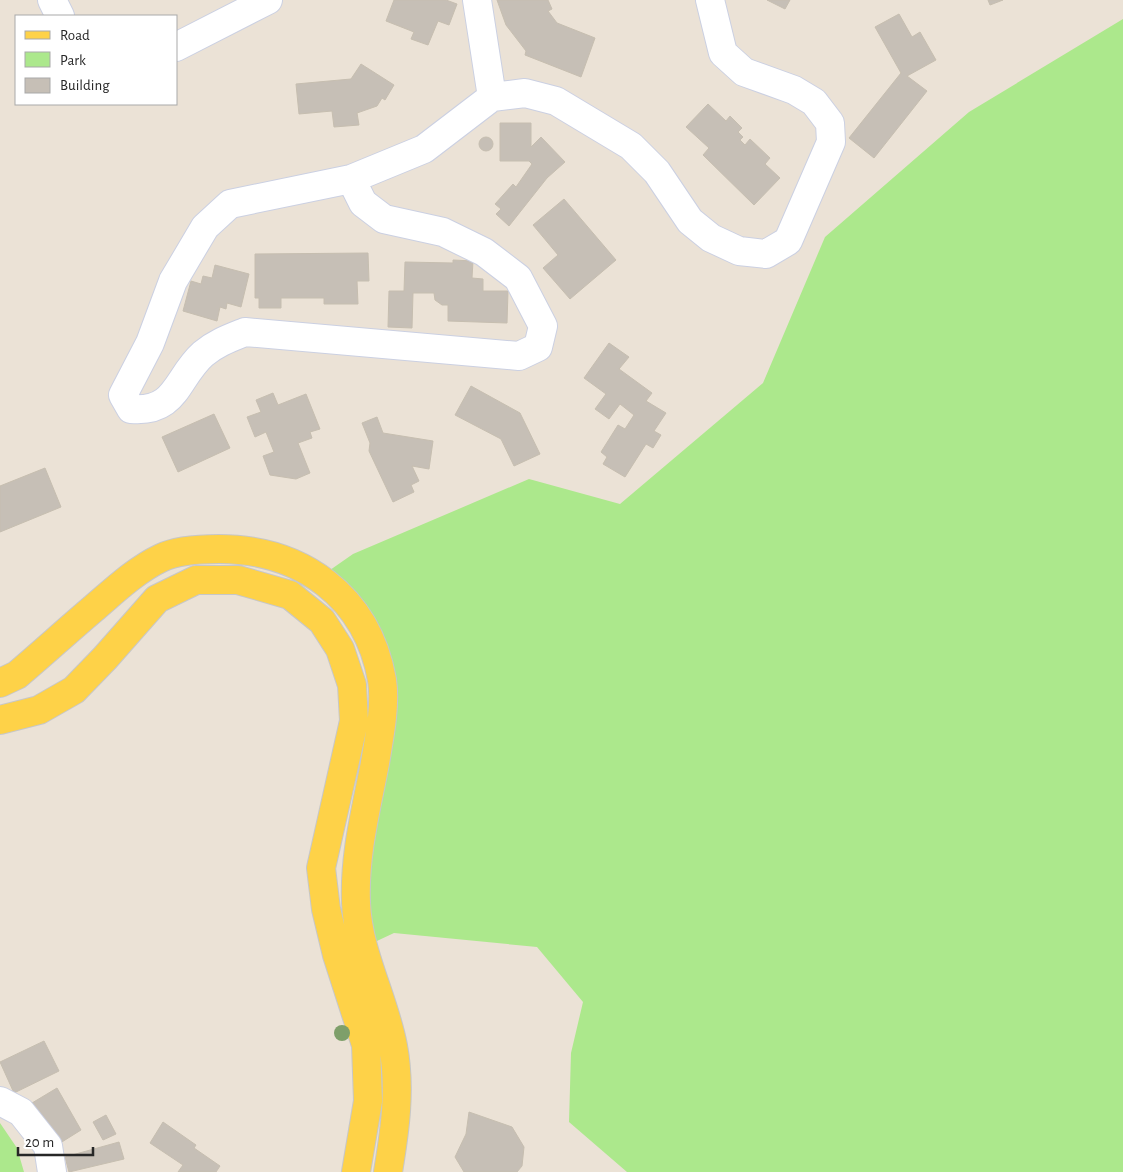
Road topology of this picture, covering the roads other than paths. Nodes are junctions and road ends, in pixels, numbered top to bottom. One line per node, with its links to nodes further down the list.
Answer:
1 (52, 0): 5 (street)
2 (268, 0): 6 (street)
3 (478, 0): 7 (street)
4 (710, 0): 7 (street)
5 (60, 15)
6 (178, 46)
7 (492, 97): 8 (street)
8 (351, 179): 8 (street)
9 (0, 682): 14 (main road)
10 (0, 720): 13 (main road)
11 (0, 1101): 12 (street)
12 (52, 1172)
13 (356, 1172)
14 (388, 1172)

